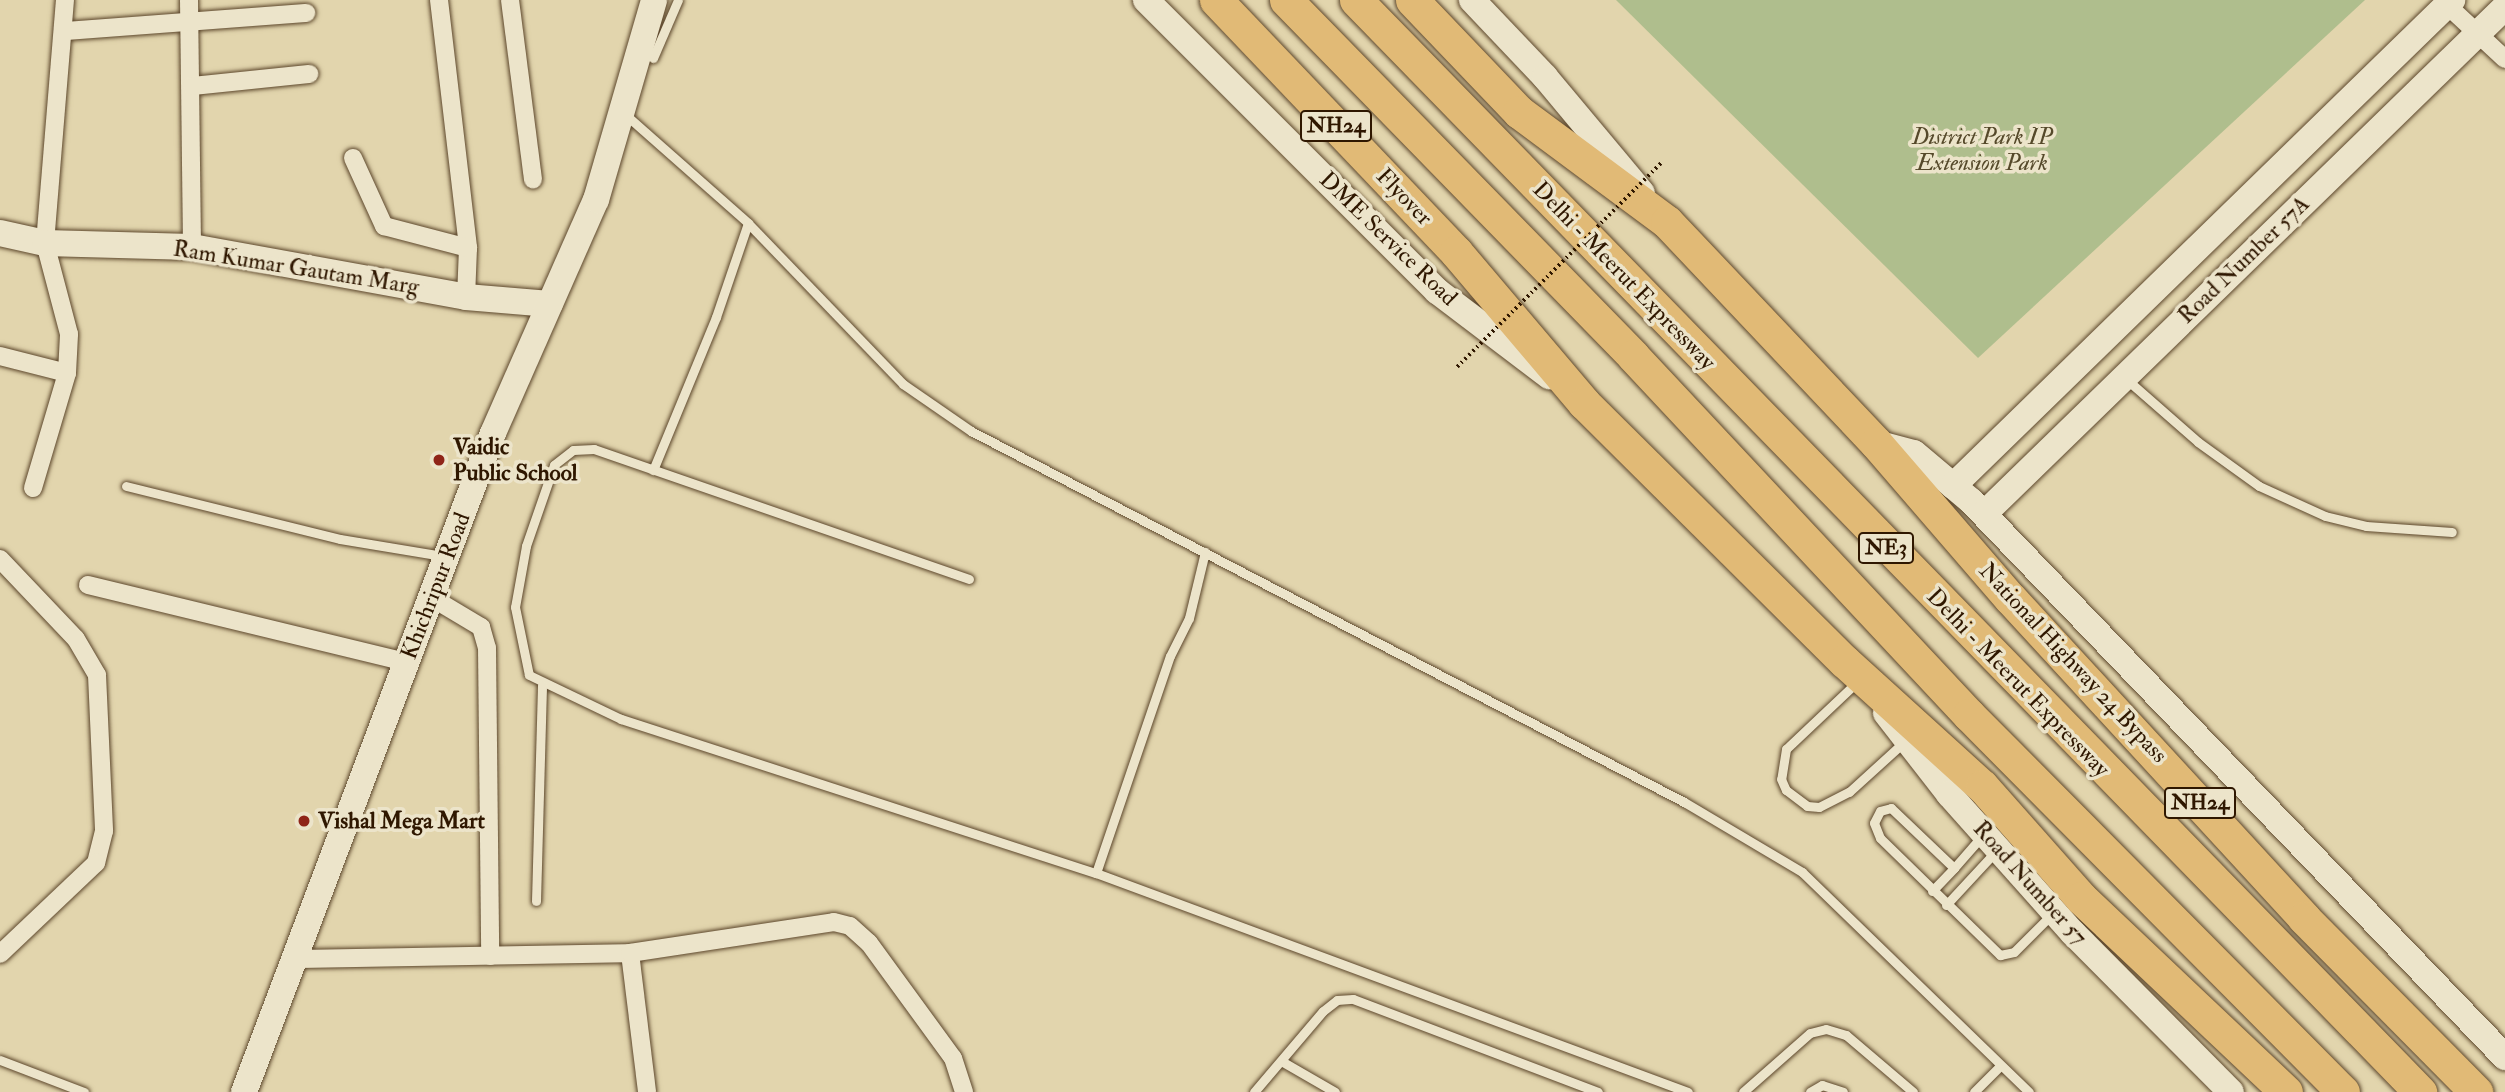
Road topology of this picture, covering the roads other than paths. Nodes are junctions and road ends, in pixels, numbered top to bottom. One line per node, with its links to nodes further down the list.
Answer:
1 (65, 0): 17 (street)
2 (189, 0): 16 (street)
3 (439, 0): 31 (street)
4 (510, 0): 25 (street)
5 (654, 0): 23 (street, Khichripur Road)
6 (678, 0): 19 (lane)
7 (1146, 0): 37 (street, DME Service Road)
8 (1216, 0): 37 (highway, Flyover / NH24)
9 (1286, 0): 86 (highway, NE3)
10 (1356, 0): 87 (highway, Delhi - Meerut Expressway / NE3)
11 (1412, 0): 26 (highway)
12 (1472, 0): 26 (street)
13 (2449, 3): 18 (street); 41 (street, Road Number 57A)
14 (2505, 8): 18 (street, Road Number 57A)
15 (306, 13): 16 (street)
16 (190, 24): 17 (street); 22 (street)
17 (65, 31): 29 (street)
18 (2480, 35): 20 (street); 36 (street, Road Number 57A)
19 (653, 58)
20 (2505, 60)
21 (309, 74): 22 (street)
22 (192, 86): 30 (street)
23 (622, 111): 27 (lane); 33 (street, Khichripur Road)
24 (353, 158): 31 (street)
25 (533, 180)
26 (1667, 222): 38 (highway, National Highway 24 Bypass)
27 (748, 223): 39 (lane); 45 (lane)
28 (0, 233): 29 (street, Ram Kumar Gautam Marg)
29 (45, 243): 30 (street, Ram Kumar Gautam Marg); 35 (street)
30 (192, 247): 32 (street, Ram Kumar Gautam Marg)
31 (468, 248): 32 (street)
32 (466, 297): 33 (street, Ram Kumar Gautam Marg)
33 (550, 304): 46 (street, Khichripur Road)
34 (0, 356): 35 (street)
35 (66, 373): 42 (street)
36 (2123, 376): 43 (street, Road Number 57A); 44 (lane)
37 (1584, 403): 52 (highway, Flyover)
38 (1876, 443): 41 (street); 88 (highway, National Highway 24 Bypass / NH24)
39 (653, 470): 48 (lane); 53 (lane)
40 (125, 486): 46 (lane)
41 (1953, 486): 43 (street)
42 (33, 488)
43 (1984, 514): 66 (street)
44 (2452, 532)
45 (1205, 552): 57 (lane); 69 (lane)
46 (449, 557): 50 (street, Khichripur Road)
47 (0, 559): 63 (street)
48 (969, 579)
49 (88, 585): 51 (street)
50 (434, 598): 51 (street, Khichripur Road); 64 (street)
51 (406, 662): 65 (street, Khichripur Road)
52 (1852, 671): 54 (street, Road Number 57); 54 (lane); 85 (highway, Flyover)
53 (542, 685): 57 (lane); 59 (lane)
54 (1906, 740): 55 (street, Road Number 57)
55 (1991, 841): 56 (lane); 60 (lane); 61 (street, Road Number 57)
56 (1954, 868): 58 (lane); 58 (lane)
57 (1096, 873): 77 (lane)
58 (1932, 891): 60 (lane)
59 (536, 901)
60 (1946, 905): 61 (lane)
61 (2054, 911): 84 (street, Road Number 57)
62 (630, 953): 64 (street); 72 (street); 73 (street)
63 (0, 954)
64 (490, 956): 65 (street)
65 (294, 959): 71 (street, Khichripur Road)
66 (2505, 1057)
67 (0, 1060): 70 (lane)
68 (1283, 1062): 74 (lane); 75 (lane); 76 (lane)
69 (1999, 1067): 82 (lane); 83 (lane)
70 (84, 1092)
71 (244, 1092)
72 (646, 1092)
73 (964, 1092)
74 (1254, 1092)
75 (1335, 1092)
76 (1598, 1092)
77 (1688, 1092)
78 (1742, 1092): 81 (lane)
79 (1810, 1092): 80 (lane)
80 (1843, 1092)
81 (1913, 1092)
82 (1974, 1092)
83 (2029, 1092)
84 (2231, 1092)
85 (2286, 1092)
86 (2343, 1092)
87 (2420, 1092)
88 (2476, 1092)

